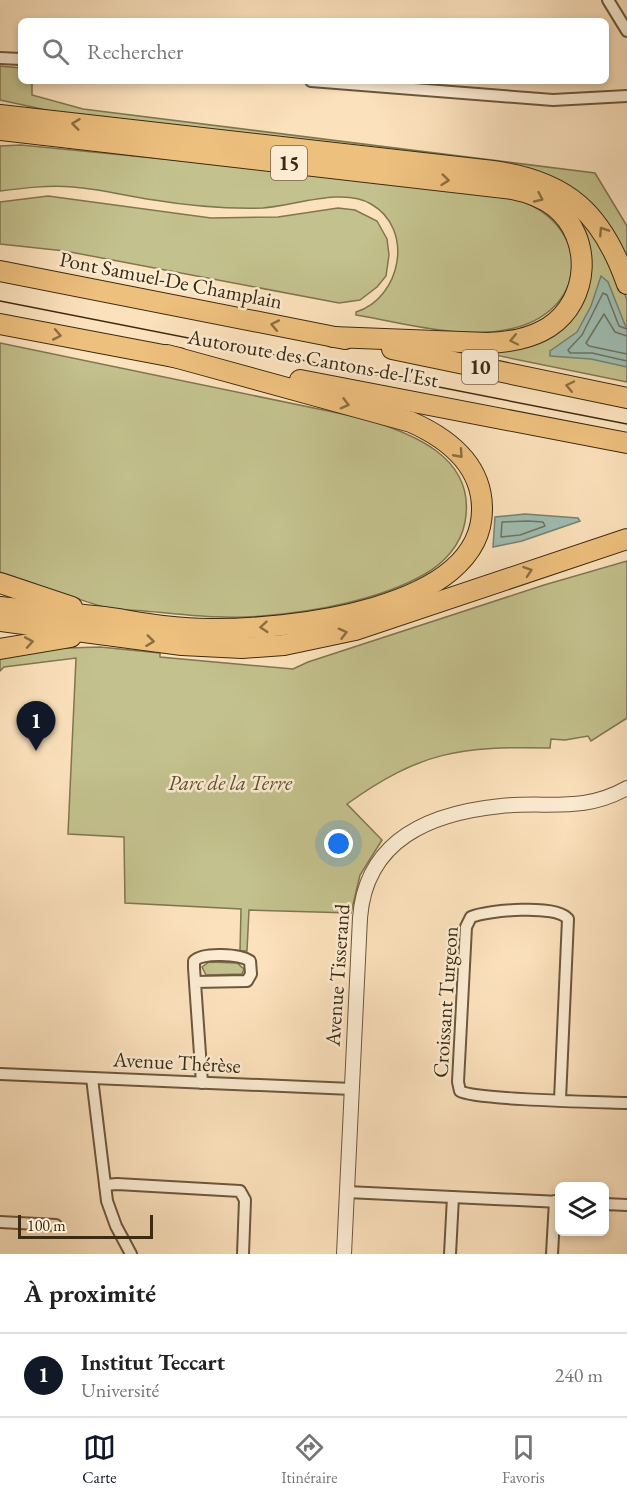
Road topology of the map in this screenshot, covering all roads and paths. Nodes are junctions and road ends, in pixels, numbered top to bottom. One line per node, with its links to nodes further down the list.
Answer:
1 (608, 0): 2 (street)
2 (627, 31)
3 (0, 58): 4 (street)
4 (18, 59)
5 (349, 84): 6 (street)
6 (627, 96)
7 (0, 109): 9 (highway)
8 (0, 116): 9 (highway)
9 (34, 119): 14 (highway, one-way to 9)
10 (0, 130): 12 (highway)
11 (0, 141): 12 (highway)
12 (94, 142): 16 (highway, 15, one-way to 16)
13 (3, 271): 16 (highway, Pont Samuel-De Champlain / 10, one-way to 13)
14 (627, 284)
15 (0, 324): 17 (highway, 10, one-way to 17)
16 (333, 337): 18 (highway, Autoroute des Cantons-de-l'Est / 10, one-way to 16)
17 (167, 355): 19 (highway, Autoroute des Cantons-de-l'Est / 10); 23 (highway, one-way to 23)
18 (627, 398)
19 (627, 442)
20 (627, 539): 25 (highway, one-way to 20)
21 (0, 583): 23 (highway)
22 (0, 607): 23 (highway)
23 (103, 617)
24 (0, 621): 25 (highway)
25 (92, 635): 26 (highway, one-way to 25)
26 (0, 649)
27 (627, 788): 32 (street, Avenue Tisserand)
28 (195, 982): 28 (street); 31 (street)
29 (0, 1074): 30 (street, Avenue Thérèse)
30 (92, 1078): 31 (street, Avenue Thérèse); 35 (street)
31 (202, 1083): 32 (street, Avenue Thérèse)
32 (352, 1089): 36 (street, Avenue Tisserand)
33 (560, 1100): 33 (street, Croissant Turgeon); 34 (street, Croissant Turgeon)
34 (627, 1103)
35 (105, 1185): 44 (street); 45 (street)
36 (347, 1192): 37 (street); 46 (street, Avenue Tisserand)
37 (453, 1197): 38 (street); 47 (street)
38 (555, 1202)
39 (609, 1204): 40 (street)
40 (627, 1205)
41 (0, 1222): 43 (street)
42 (555, 1223): 48 (street)
43 (56, 1225)
44 (131, 1254)
45 (243, 1254)
46 (344, 1254)
47 (450, 1254)
48 (552, 1254)

